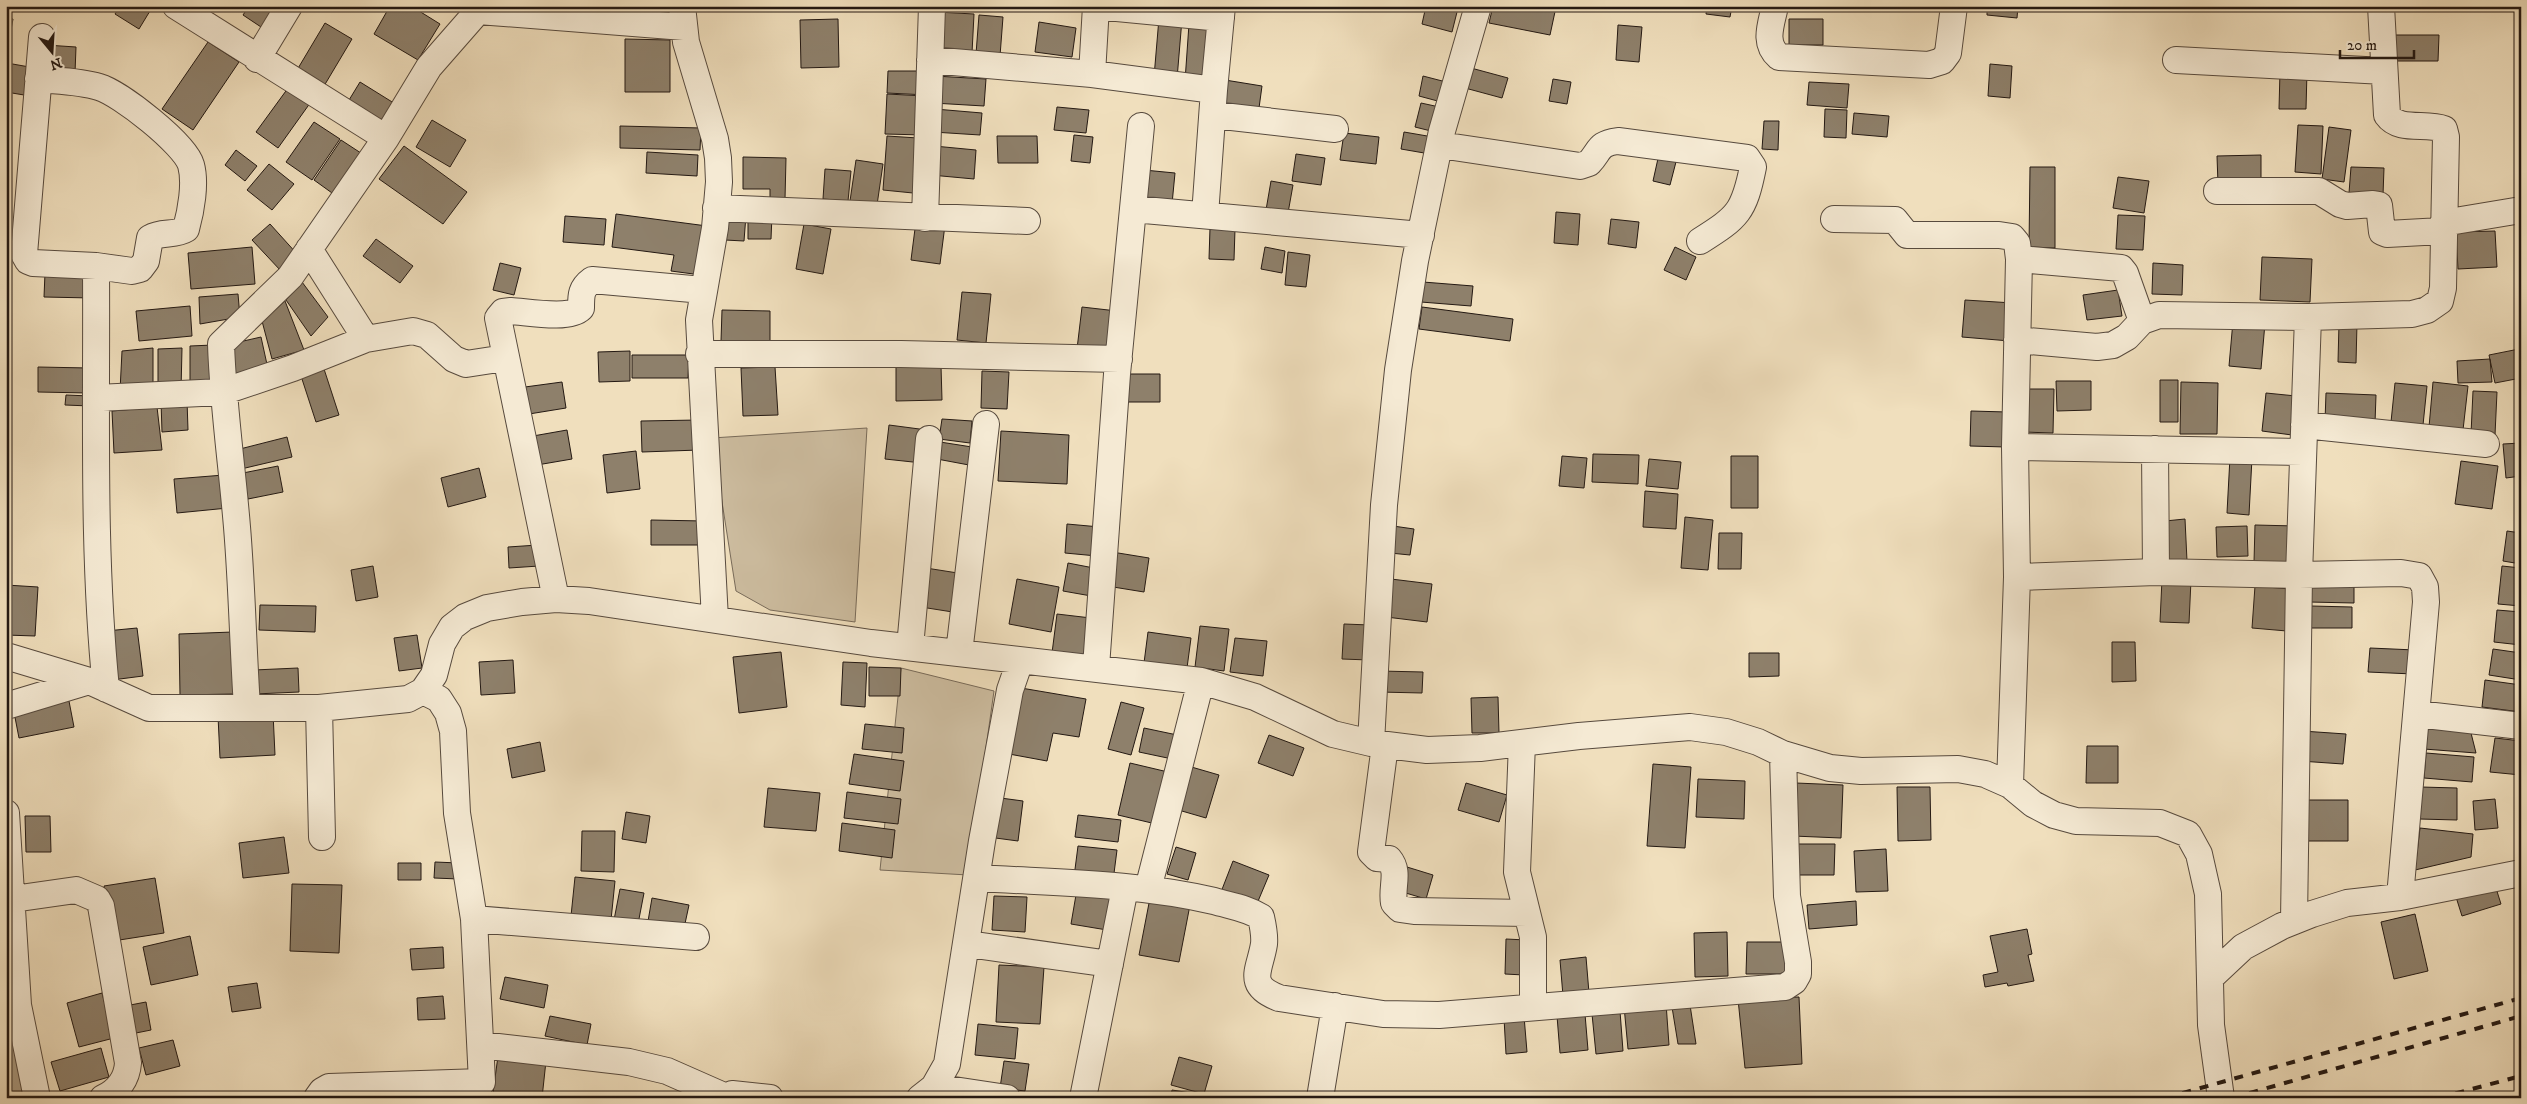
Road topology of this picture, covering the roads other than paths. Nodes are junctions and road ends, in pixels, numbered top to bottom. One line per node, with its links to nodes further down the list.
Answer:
1 (176, 6): 12 (street)
2 (289, 6): 12 (street)
3 (932, 6): 13 (street)
4 (1096, 6): 9 (street); 16 (street)
5 (1478, 6): 22 (street)
6 (1775, 6): 7 (street)
7 (1954, 6)
8 (2381, 6): 15 (street)
9 (1222, 12): 18 (street)
10 (683, 17): 21 (street); 24 (street)
11 (42, 37): 17 (street)
12 (257, 59): 21 (street)
13 (930, 60): 16 (street); 28 (street)
14 (2176, 60): 15 (street)
15 (2384, 71): 31 (street)
16 (1092, 74): 18 (street)
17 (38, 79): 36 (street); 36 (street)
18 (1214, 102): 20 (street); 27 (street)
19 (1141, 126): 25 (street)
20 (1335, 129)
21 (386, 138): 34 (street)
22 (1440, 144): 32 (street); 33 (street)
23 (2217, 191): 31 (street)
24 (716, 208): 28 (street); 37 (street)
25 (1133, 209): 27 (street); 44 (street)
26 (2521, 210): 31 (street)
27 (1205, 215): 32 (street)
28 (925, 218): 30 (street)
29 (1834, 219): 35 (street)
30 (1027, 221)
31 (2443, 227): 38 (street)
32 (1421, 235): 73 (street)
33 (1700, 241)
34 (309, 249): 40 (street); 45 (street)
35 (2019, 259): 39 (street); 41 (street)
36 (96, 266): 46 (street)
37 (703, 290): 42 (street); 43 (street)
38 (2308, 317): 39 (street); 48 (street)
39 (2142, 322): 41 (street)
40 (366, 339): 43 (street); 45 (street)
41 (2017, 340): 51 (street)
42 (699, 354): 44 (street); 58 (street)
43 (505, 358): 57 (street)
44 (1119, 359): 63 (street)
45 (222, 392): 46 (street); 68 (street)
46 (97, 398): 65 (street)
47 (986, 424): 60 (street)
48 (2304, 425): 50 (street); 53 (street)
49 (929, 439): 59 (street)
50 (2486, 444)
51 (2015, 447): 52 (street); 56 (street)
52 (2155, 449): 53 (street); 54 (street)
53 (2303, 452): 55 (street)
54 (2156, 572): 55 (street); 56 (street)
55 (2299, 576): 70 (street); 85 (street)
56 (2017, 577): 75 (street)
57 (556, 599): 58 (street); 66 (street)
58 (715, 619): 59 (street)
59 (910, 647): 60 (street)
60 (958, 653): 62 (street)
61 (6, 656): 65 (street)
62 (1020, 660): 63 (street); 79 (street)
63 (1096, 667): 64 (street)
64 (1201, 681): 73 (street); 80 (street)
65 (97, 685): 67 (street); 68 (street)
66 (422, 691): 69 (street); 84 (street)
67 (6, 706)
68 (247, 707): 69 (street)
69 (320, 708): 77 (street)
70 (2417, 714): 71 (street); 81 (street)
71 (2521, 726)
72 (1522, 743): 73 (street); 74 (street); 83 (street)
73 (1378, 744): 83 (street)
74 (1783, 754): 75 (street); 91 (street)
75 (2010, 785): 89 (street)
76 (6, 813): 82 (street)
77 (322, 837)
78 (2521, 873): 81 (street)
79 (978, 878): 80 (street); 87 (street)
80 (1137, 888): 88 (street); 90 (street)
81 (2400, 897): 85 (street)
82 (9, 899): 96 (street); 97 (street)
83 (1527, 913): 91 (street)
84 (474, 919): 86 (street); 92 (street)
85 (2294, 921): 89 (street)
86 (696, 937)
87 (968, 944): 88 (street); 94 (street)
88 (1110, 964): 101 (street)
89 (2212, 977): 103 (street)
90 (1335, 1006): 91 (street); 102 (street)
91 (1532, 1006)
92 (481, 1045): 93 (street); 95 (street)
93 (482, 1090): 98 (street)
94 (927, 1093): 100 (street)
95 (725, 1097): 99 (street)
96 (38, 1098)
97 (103, 1098)
98 (317, 1098)
99 (770, 1098)
100 (1007, 1098)
101 (1083, 1098)
102 (1320, 1098)
103 (2221, 1098)

